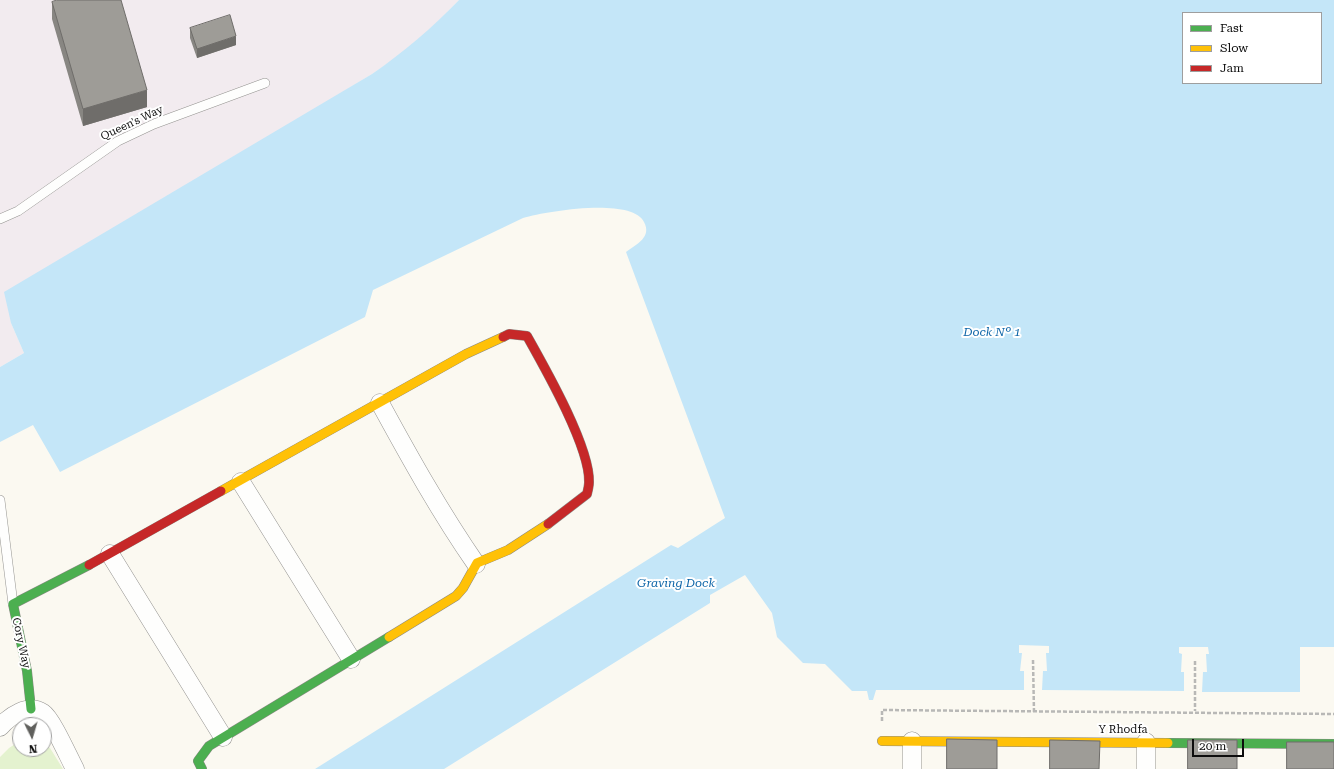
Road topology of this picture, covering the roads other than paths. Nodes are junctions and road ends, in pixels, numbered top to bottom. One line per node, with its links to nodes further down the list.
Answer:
1 (265, 84): 2 (lane, Queen's Way)
2 (0, 219)
3 (380, 403): 4 (street); 7 (street); 7 (street)
4 (241, 482): 6 (street); 9 (street)
5 (0, 500): 8 (lane, Cory Way)
6 (110, 554): 8 (street); 12 (street)
7 (476, 564): 9 (street)
8 (13, 604): 10 (street, Cory Way)
9 (351, 659): 12 (street)
10 (31, 709): 11 (street); 17 (street)
11 (0, 727)
12 (223, 737): 18 (street)
13 (882, 741): 14 (street, Y Rhodfa)
14 (912, 741): 15 (street, Y Rhodfa); 19 (street)
15 (1146, 742): 16 (street, Y Rhodfa); 20 (street)
16 (1334, 744)
17 (75, 769)
18 (202, 769)
19 (912, 769)
20 (1146, 769)

